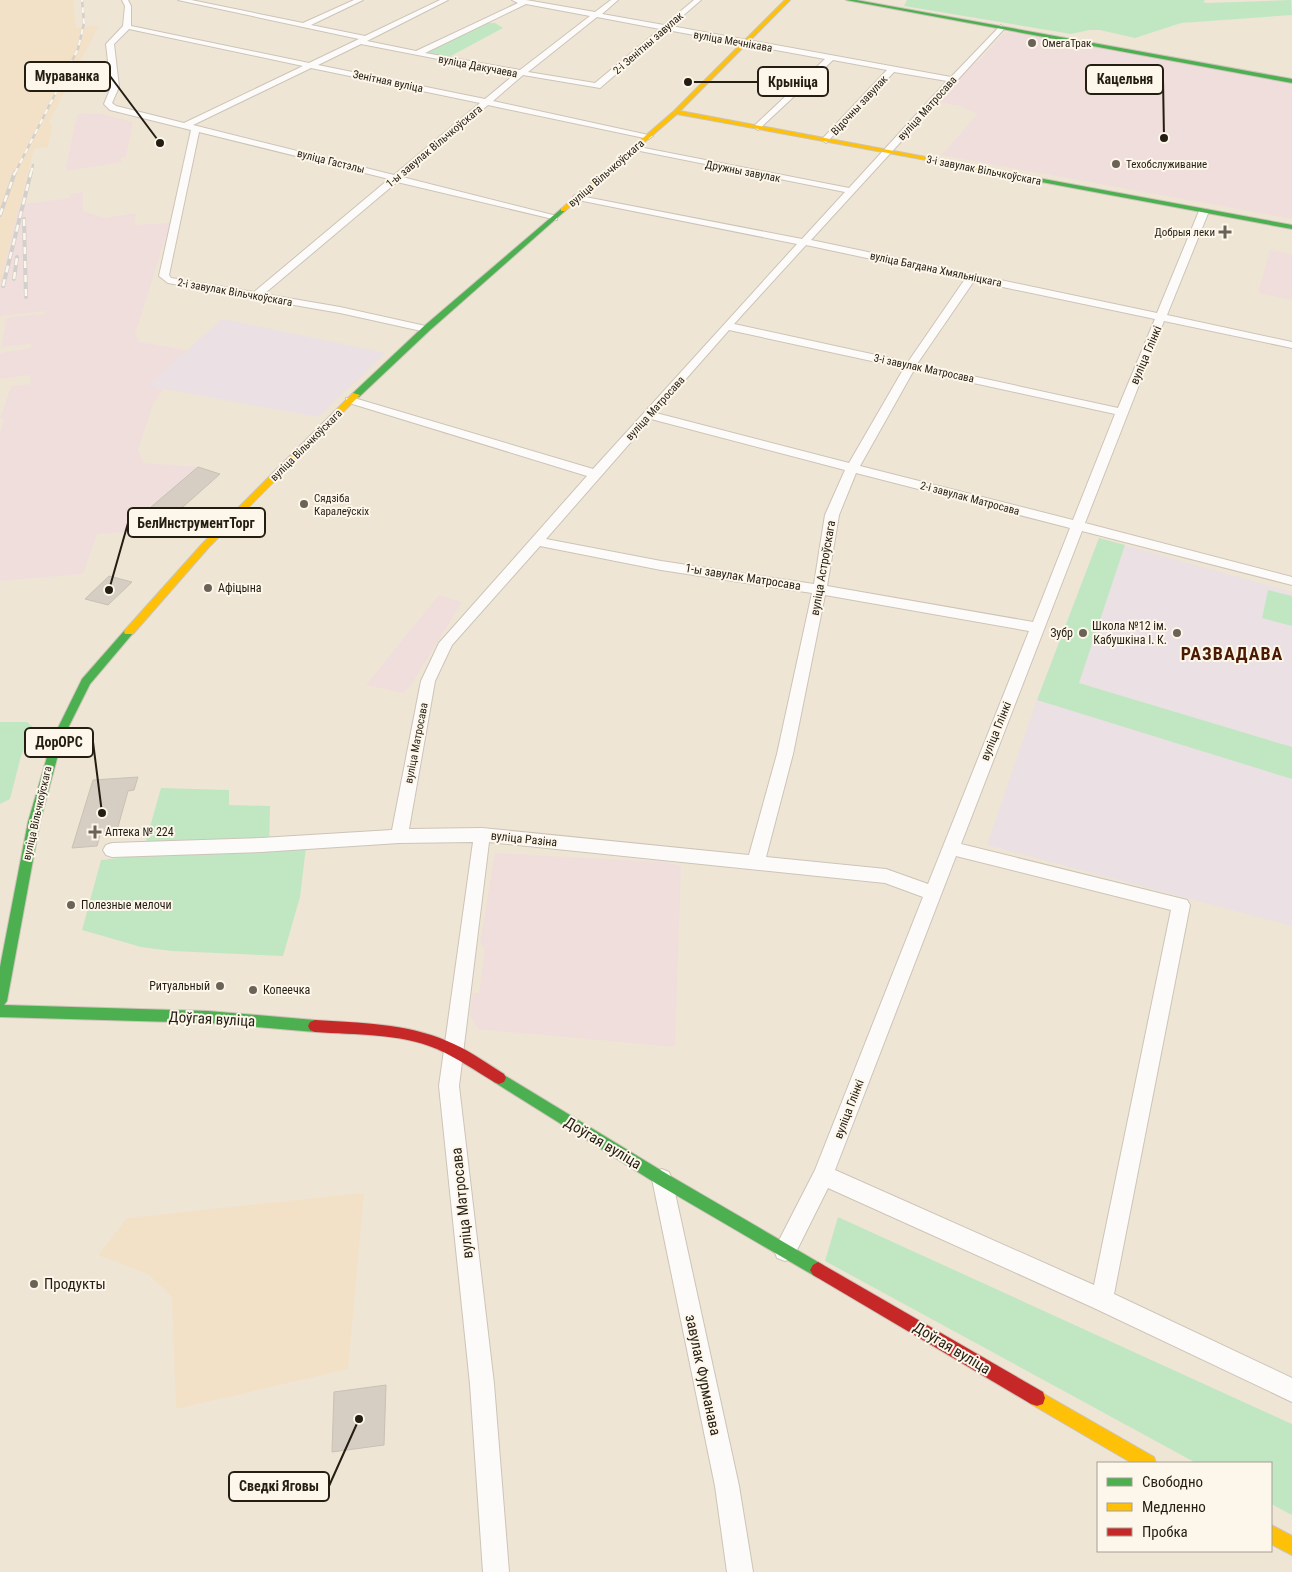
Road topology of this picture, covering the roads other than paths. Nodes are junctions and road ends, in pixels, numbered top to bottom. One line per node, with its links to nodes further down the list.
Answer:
1 (125, 0): 14 (street)
2 (181, 0): 13 (street, вуліца Дакучаева)
3 (342, 0): 10 (street)
4 (445, 0): 17 (street)
5 (515, 0): 11 (street, вуліца Мечнікава)
6 (615, 0): 12 (street, 1-ы завулак Вільчкоўскага)
7 (698, 0): 15 (street, 2-і Зенітны завулак)
8 (788, 0): 18 (main road, вуліца Вільчкоўскага)
9 (848, 0): 16 (main road)
10 (357, 1): 13 (street)
11 (525, 2): 12 (street, вуліца Мечнікава); 19 (street)
12 (595, 15): 15 (street, вуліца Мечнікава); 23 (street, 1-ы завулак Вільчкоўскага)
13 (304, 25): 17 (street, вуліца Дакучаева)
14 (127, 27): 21 (street, Зенітная вуліца); 29 (street, вуліца Гастэлы)
15 (665, 28): 18 (street, вуліца Мечнікава); 26 (street, 2-і Зенітны завулак)
16 (1001, 28): 24 (street, вуліца Матросава); 25 (main road)
17 (362, 40): 19 (street, вуліца Дакучаева); 21 (street)
18 (745, 43): 20 (street, вуліца Мечнікава); 28 (main road, вуліца Вільчкоўскага)
19 (419, 53): 23 (street, вуліца Дакучаева)
20 (831, 58): 22 (street, вуліца Мечнікава); 30 (street)
21 (310, 65): 27 (street, Зенітная вуліца); 29 (street)
22 (892, 69): 24 (street, вуліца Мечнікава); 32 (street, Відочны завулак)
23 (520, 74): 26 (street, вуліца Дакучаева); 27 (street, 1-ы завулак Вільчкоўскага)
24 (952, 80): 34 (street, вуліца Матросава)
25 (1292, 81)
26 (597, 86)
27 (487, 101): 31 (street, Зенітная вуліца); 35 (street, 1-ы завулак Вільчкоўскага)
28 (676, 112): 30 (main road, 3-і завулак Вільчкоўскага); 31 (main road, вуліца Вільчкоўскага)
29 (190, 128): 35 (street, вуліца Гастэлы); 43 (street, 2-і завулак Вільчкоўскага)
30 (758, 128): 32 (main road, 3-і завулак Вільчкоўскага)
31 (649, 136): 33 (main road, вуліца Вільчкоўскага)
32 (826, 140): 34 (main road, 3-і завулак Вільчкоўскага)
33 (634, 149): 36 (street, Дружны завулак); 37 (main road, вуліца Вільчкоўскага)
34 (888, 152): 36 (street, вуліца Матросава); 38 (main road, 3-і завулак Вільчкоўскага)
35 (397, 177): 39 (street, вуліца Гастэлы); 43 (street, 1-ы завулак Вільчкоўскага)
36 (852, 191): 41 (street, вуліца Матросава)
37 (578, 197): 39 (main road, вуліца Вільчкоўскага); 41 (street, вуліца Багдана Хмяльніцкага)
38 (1204, 211): 40 (main road, 3-і завулак Вільчкоўскага); 44 (street, вуліца Глінкі)
39 (554, 218): 46 (main road, вуліца Вільчкоўскага)
40 (1292, 227)
41 (804, 242): 42 (street, вуліца Багдана Хмяльніцкага); 45 (street, вуліца Матросава)
42 (972, 277): 44 (street, вуліца Багдана Хмяльніцкага); 48 (street, вуліца Астроўскага)
43 (255, 296): 46 (street, 2-і завулак Вільчкоўскага)
44 (1161, 318): 47 (street, вуліца Багдана Хмяльніцкага); 50 (street, вуліца Глінкі)
45 (726, 326): 48 (street, 3-і завулак Матросава); 51 (street, вуліца Матросава)
46 (426, 329): 49 (main road, вуліца Вільчкоўскага)
47 (1292, 345)
48 (911, 365): 50 (street, 3-і завулак Матросава); 52 (street, вуліца Астроўскага)
49 (350, 400): 53 (street); 65 (main road, вуліца Вільчкоўскага)
50 (1122, 412): 54 (street, вуліца Глінкі)
51 (648, 415): 52 (street, 2-і завулак Матросава); 53 (street, вуліца Матросава)
52 (852, 468): 54 (street, 2-і завулак Матросава); 57 (street, вуліца Астроўскага)
53 (596, 474): 55 (street, вуліца Матросава)
54 (1078, 526): 56 (street, 2-і завулак Матросава); 58 (street, вуліца Глінкі)
55 (536, 541): 57 (street, 1-ы завулак Матросава); 60 (street, вуліца Матросава)
56 (1292, 581)
57 (820, 588): 58 (street, 1-ы завулак Матросава); 63 (street, вуліца Астроўскага)
58 (1038, 628): 61 (street, вуліца Глінкі)
59 (482, 835): 60 (street, вуліца Разіна); 63 (street, вуліца Разіна); 67 (street, вуліца Матросава)
60 (399, 836): 62 (street, вуліца Разіна)
61 (950, 848): 64 (street, вуліца Глінкі); 71 (street)
62 (112, 850)
63 (756, 862): 64 (street, вуліца Разіна)
64 (932, 893): 68 (street, вуліца Глінкі)
65 (0, 1001)
66 (0, 1011): 67 (main road, Доўгая вуліца)
67 (455, 1051): 69 (main road, Доўгая вуліца); 76 (street, вуліца Матросава)
68 (823, 1175): 70 (street, вуліца Глінкі); 71 (street)
69 (662, 1178): 70 (main road, Доўгая вуліца); 77 (street, завулак Фурманава)
70 (785, 1250): 73 (main road, Доўгая вуліца)
71 (1102, 1300): 72 (street)
72 (1292, 1390)
73 (1146, 1462)
74 (1272, 1535): 75 (main road)
75 (1292, 1546)
76 (496, 1572)
77 (740, 1572)

